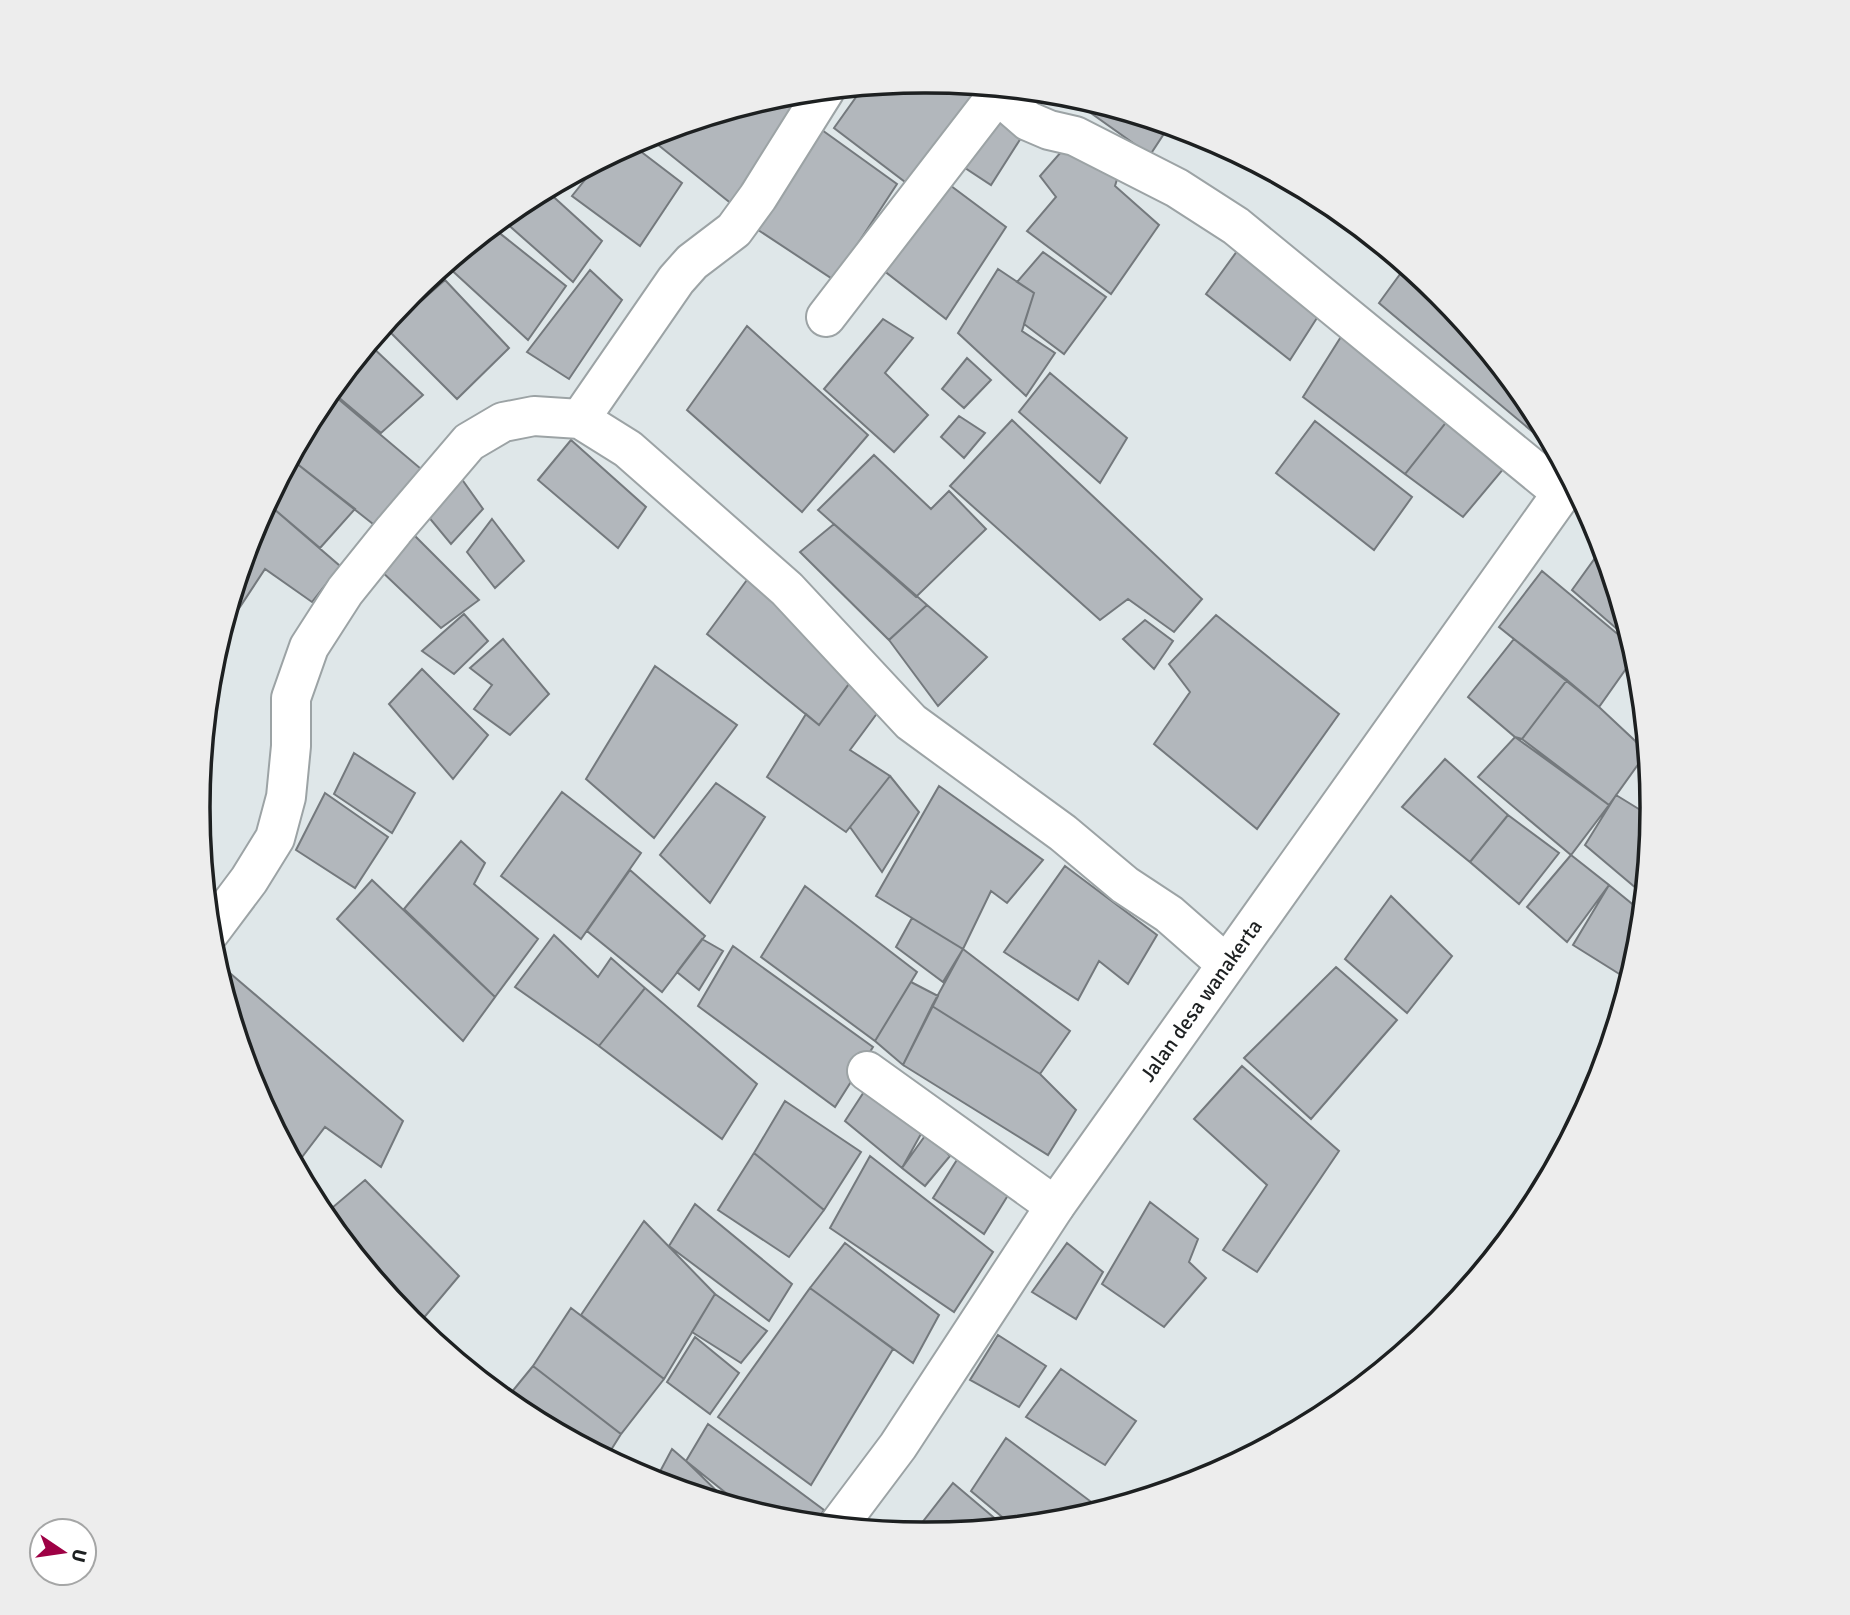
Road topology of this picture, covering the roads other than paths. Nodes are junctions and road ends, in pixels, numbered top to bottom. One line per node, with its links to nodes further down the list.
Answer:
1 (993, 96): 4 (street)
2 (1005, 98): 6 (street)
3 (818, 101): 5 (street)
4 (826, 317)
5 (580, 419): 8 (street); 9 (street)
6 (1561, 482)
7 (1564, 487): 9 (street, Jalan desa wanakerta)
8 (219, 920)
9 (1226, 964): 11 (street, Jalan desa wanakerta)
10 (867, 1071): 11 (street)
11 (1055, 1206): 12 (street, Jalan desa wanakerta)
12 (845, 1517)

